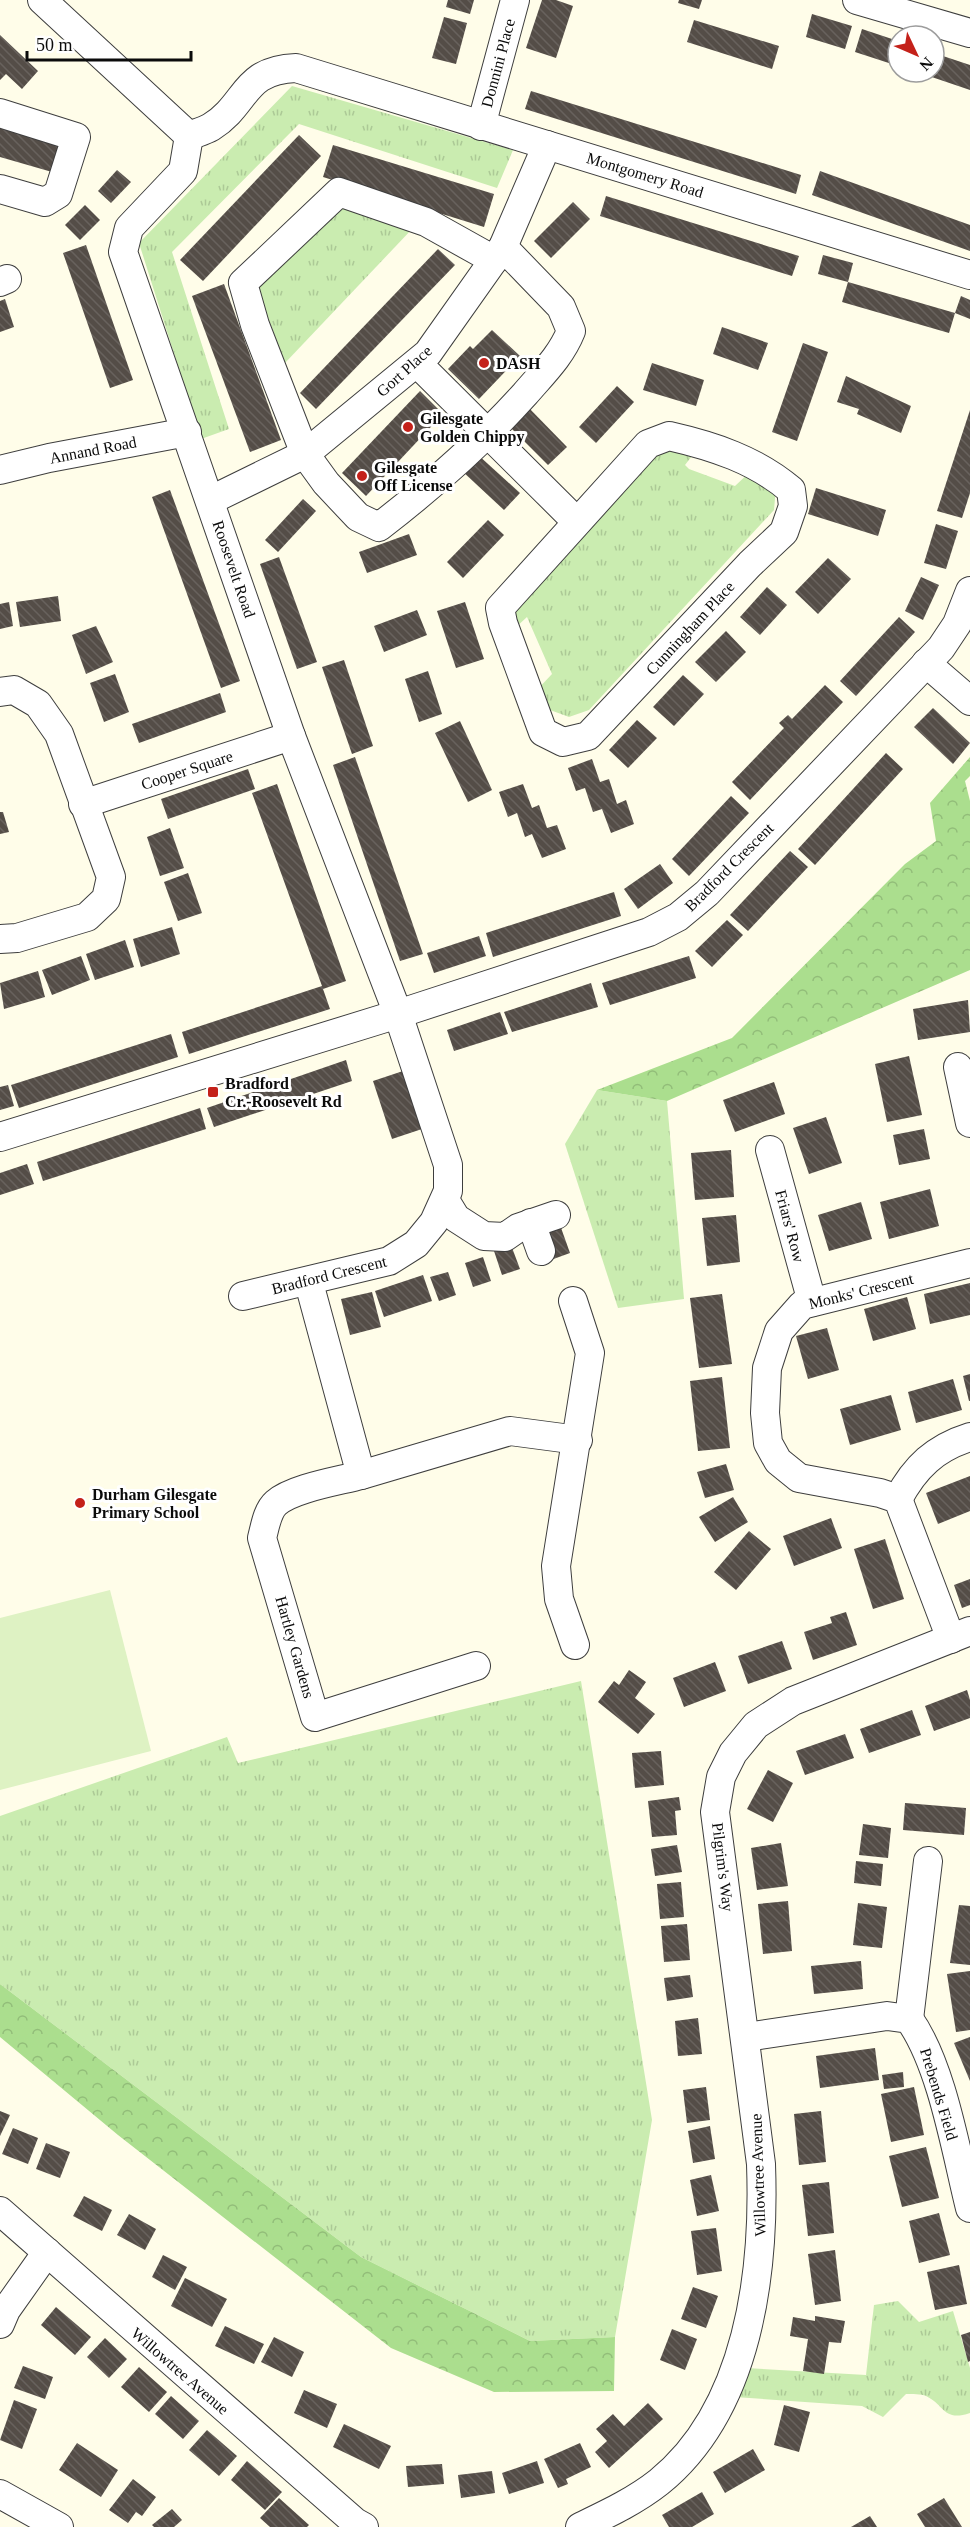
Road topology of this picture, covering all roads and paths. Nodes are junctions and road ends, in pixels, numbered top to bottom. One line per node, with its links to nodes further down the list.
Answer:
1 (42, 0): 7 (street)
2 (515, 0): 6 (street, Donnini Place)
3 (858, 0): 4 (street)
4 (970, 33)
5 (0, 113): 9 (street)
6 (481, 126): 7 (street, Montgomery Road); 8 (street, Montgomery Road)
7 (189, 136): 13 (street, Roosevelt Road)
8 (548, 145): 10 (street, Gort Place); 11 (street, Montgomery Road)
9 (0, 189)
10 (498, 253): 12 (street, Gort Place); 14 (street); 15 (street)
11 (970, 274)
12 (417, 363): 14 (street); 15 (street, Gort Place)
13 (187, 432): 16 (street, Annand Road); 17 (street, Roosevelt Road)
14 (489, 434): 15 (street); 18 (street)
15 (305, 454): 17 (street, Gort Place)
16 (0, 470)
17 (211, 500): 23 (street, Roosevelt Road)
18 (577, 522): 18 (street, Cunningham Place)
19 (970, 591): 20 (street, Bradford Crescent)
20 (926, 663): 22 (street); 26 (street, Bradford Crescent)
21 (0, 692): 24 (street)
22 (970, 701)
23 (291, 736): 24 (street, Cooper Square); 26 (street, Roosevelt Road)
24 (83, 804): 25 (street)
25 (0, 939)
26 (398, 1014): 29 (street, Bradford Crescent); 31 (street, Bradford Crescent)
27 (958, 1067): 28 (street)
28 (970, 1123)
29 (0, 1137)
30 (770, 1150): 37 (street, Friars' Row)
31 (445, 1200): 32 (street); 34 (street, Bradford Crescent)
32 (541, 1251)
33 (970, 1263): 37 (street, Monks' Crescent)
34 (309, 1283): 35 (street, Bradford Crescent); 40 (street)
35 (243, 1296)
36 (573, 1301): 39 (street)
37 (812, 1302): 41 (street, Monks' Crescent)
38 (970, 1437): 41 (street)
39 (578, 1440): 40 (street, Hartley Gardens); 43 (street)
40 (362, 1475): 44 (street, Hartley Gardens)
41 (898, 1499): 42 (street)
42 (960, 1635): 47 (street, Pilgrim's Way)
43 (575, 1645)
44 (476, 1666)
45 (928, 1862): 46 (street)
46 (909, 2019): 47 (street); 48 (street, Prebends Field)
47 (746, 2037): 55 (street, Willowtree Avenue)
48 (970, 2208)
49 (0, 2211): 50 (street, Willowtree Avenue)
50 (47, 2252): 51 (street); 53 (street, Willowtree Avenue)
51 (0, 2324)
52 (0, 2494): 54 (street)
53 (357, 2525)
54 (59, 2527)
55 (580, 2527)

